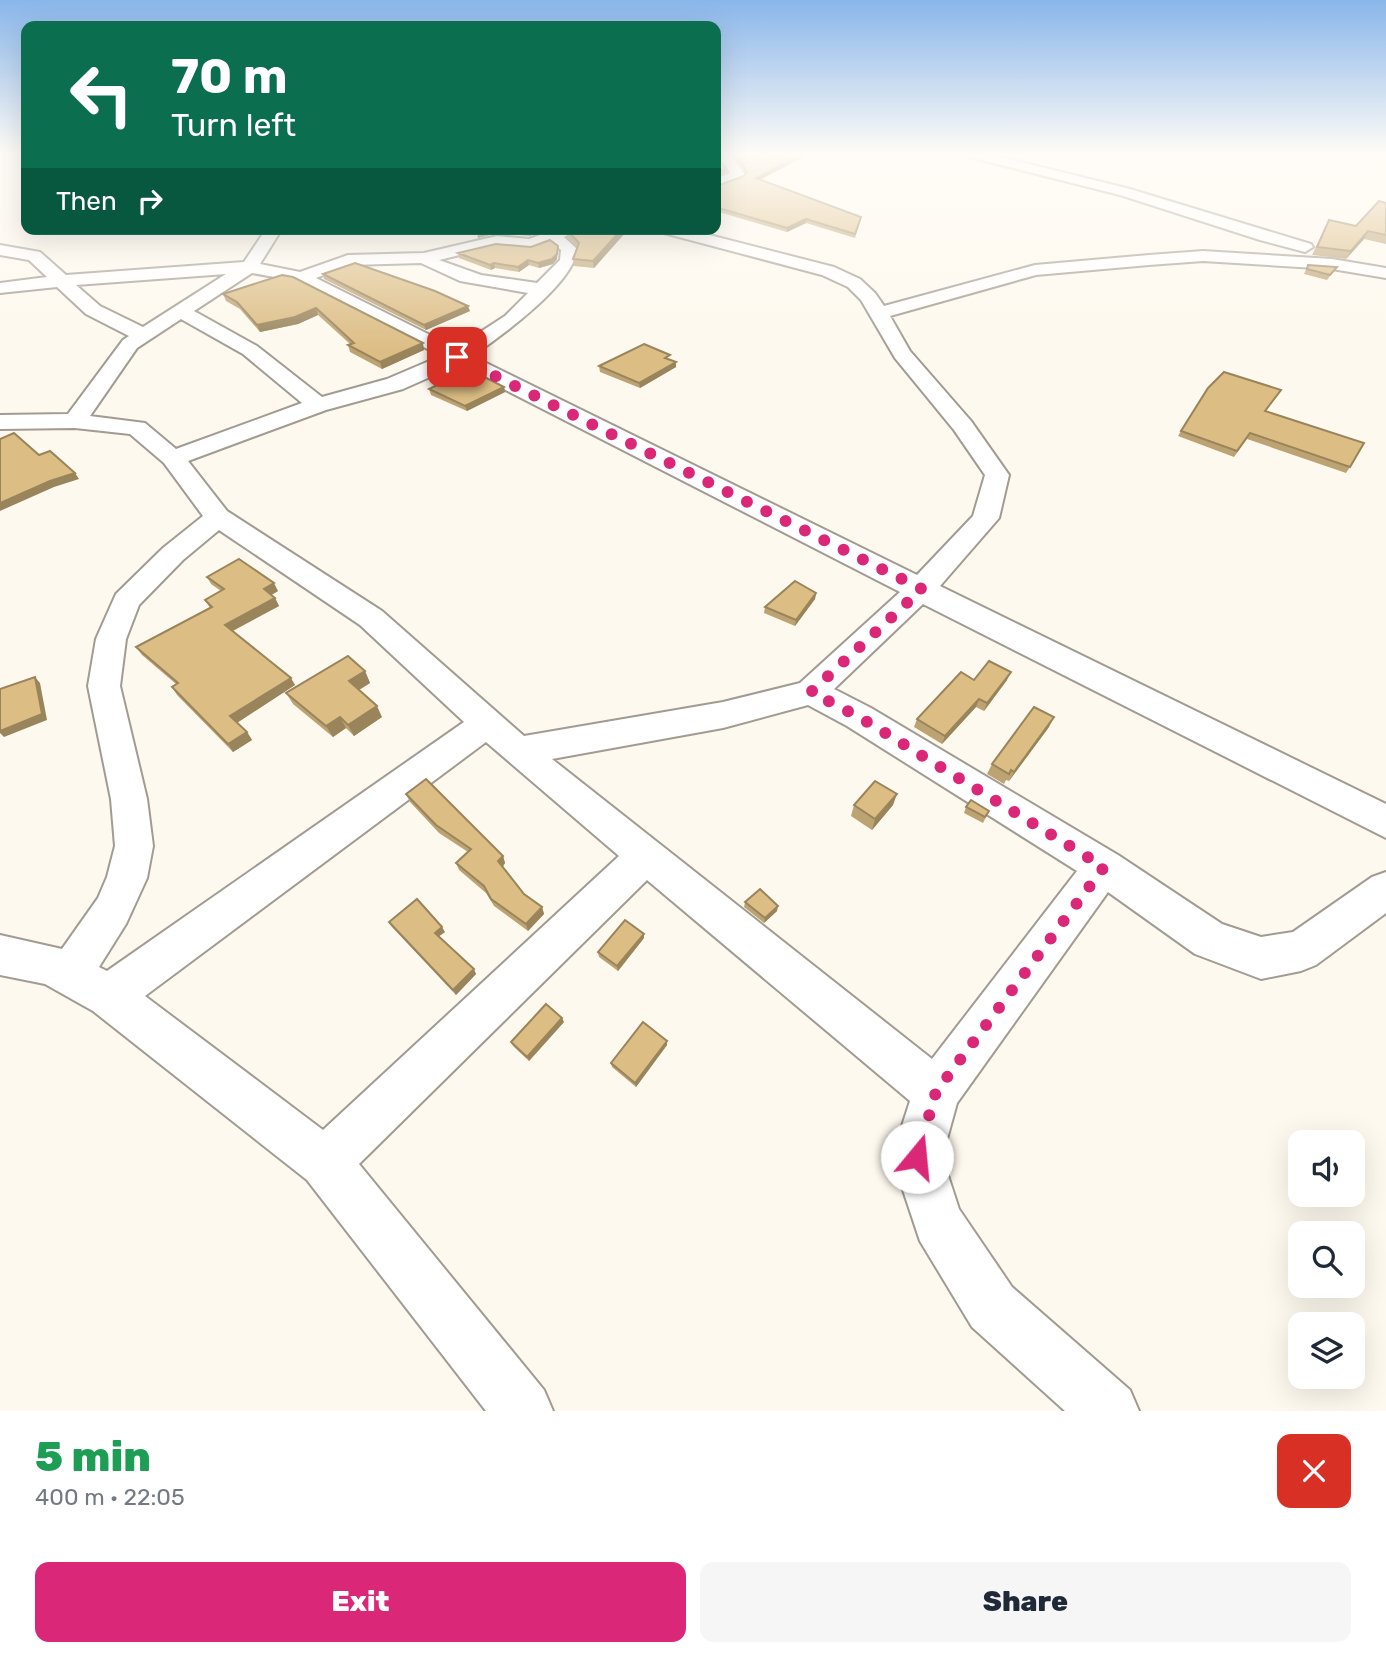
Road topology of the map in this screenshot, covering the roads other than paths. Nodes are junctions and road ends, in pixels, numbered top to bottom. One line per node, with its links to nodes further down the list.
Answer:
1 (1212, 220): 8 (street)
2 (270, 235): 9 (street)
3 (556, 235): 7 (street)
4 (563, 235): 14 (street)
5 (689, 235): 16 (street)
6 (0, 250): 12 (street)
7 (424, 258): 11 (street); 14 (street)
8 (1386, 265)
9 (249, 267): 11 (street); 12 (street); 15 (street)
10 (1386, 273): 16 (street)
11 (301, 276): 18 (street)
12 (62, 281): 13 (street); 17 (street)
13 (0, 288)
14 (542, 289): 18 (street)
15 (181, 312): 17 (street); 19 (street)
16 (880, 313): 24 (street)
17 (143, 335): 20 (street)
18 (457, 357): 19 (street); 24 (street)
19 (318, 405): 22 (street)
20 (75, 421): 21 (street); 22 (street)
21 (0, 422)
22 (173, 458): 23 (street)
23 (218, 517): 26 (street); 33 (street)
24 (922, 589): 25 (street); 28 (street)
25 (811, 692): 27 (street); 30 (street)
26 (487, 723): 27 (street); 33 (street)
27 (518, 751): 29 (street)
28 (1386, 822)
29 (647, 855): 34 (street); 35 (street)
30 (1104, 867): 31 (street); 34 (street)
31 (1386, 890)
32 (0, 955): 33 (street)
33 (89, 985): 35 (street)
34 (936, 1092): 37 (street)
35 (325, 1162): 36 (street)
36 (523, 1411)
37 (1110, 1411)

